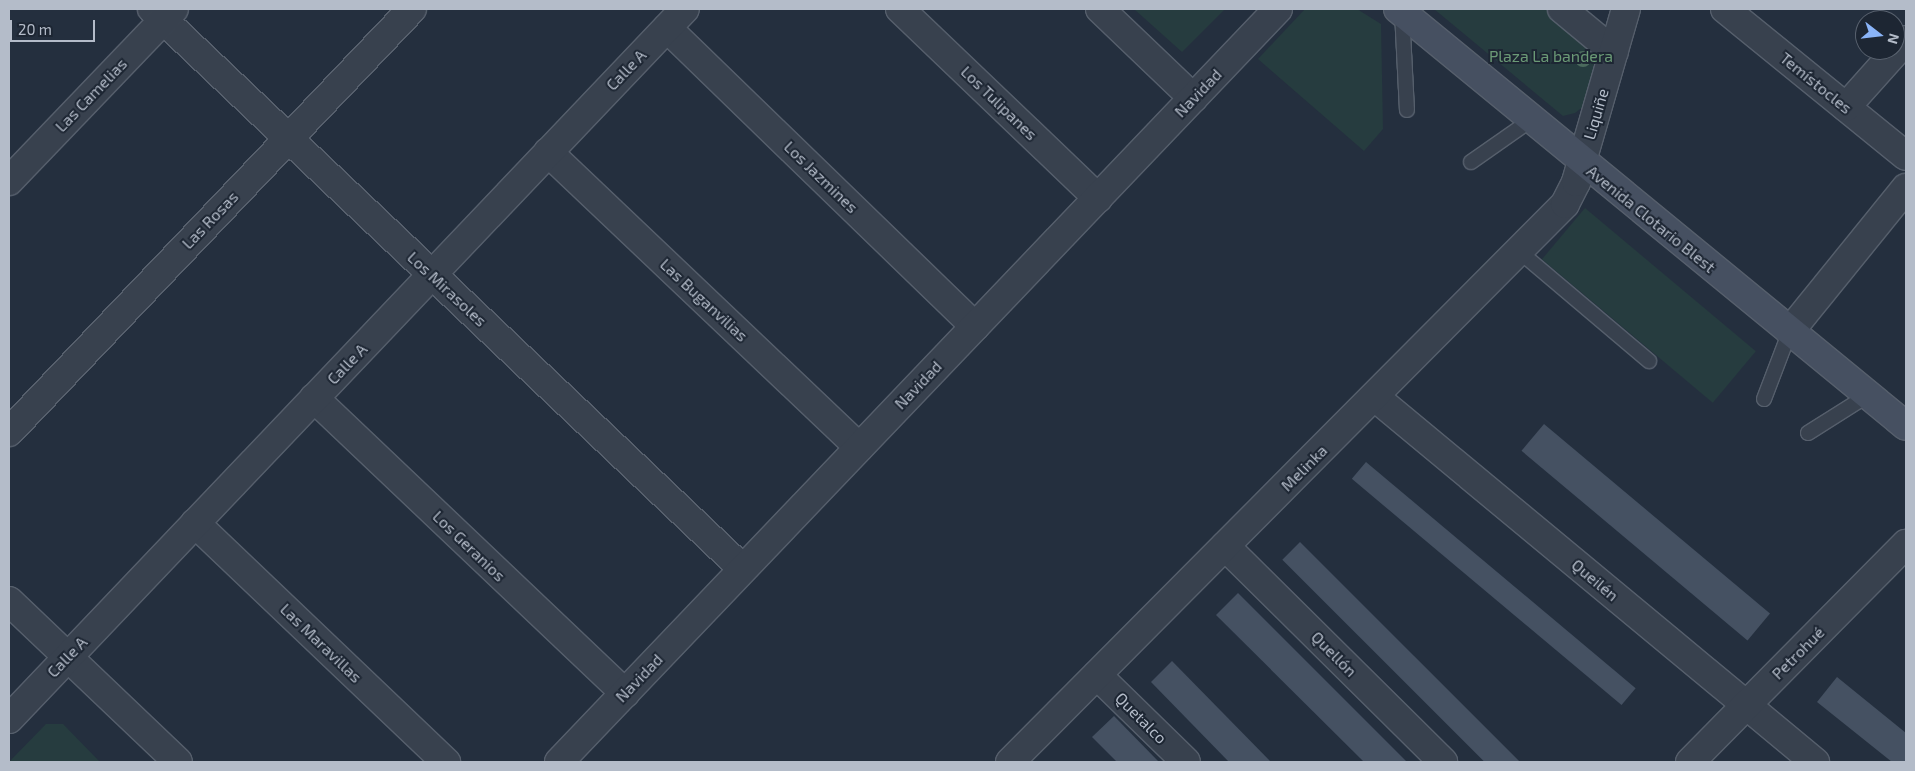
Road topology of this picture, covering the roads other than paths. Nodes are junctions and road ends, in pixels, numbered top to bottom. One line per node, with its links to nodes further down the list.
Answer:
1 (412, 9): 17 (street, Las Rosas)
2 (900, 9): 24 (street, Los Tulipanes)
3 (1100, 9): 13 (street)
4 (1278, 9): 13 (street, Navidad)
5 (1562, 9): 12 (street)
6 (1626, 9): 12 (street, Liquiñe)
7 (1725, 9): 14 (street, Temístocles)
8 (1400, 10): 15 (lane); 16 (main road, Avenida Clotario Blest)
9 (163, 12): 17 (street, Los Mirasoles); 22 (street, Las Camelias)
10 (676, 18): 18 (street, Calle A); 27 (street, Los Jazmines)
11 (1906, 40): 14 (street)
12 (1614, 52): 21 (street, Liquiñe)
13 (1193, 98): 24 (street, Navidad)
14 (1846, 107): 19 (street, Temístocles)
15 (1408, 110)
16 (1531, 120): 20 (lane); 21 (main road, Avenida Clotario Blest)
17 (288, 138): 26 (street, Los Mirasoles); 35 (street, Las Rosas)
18 (548, 152): 26 (street, Calle A); 37 (street, Las Buganvilias)
19 (1906, 156)
20 (1471, 162)
21 (1582, 162): 25 (street, Melinka); 28 (main road, Avenida Clotario Blest)
22 (9, 181)
23 (1906, 188): 28 (street)
24 (1098, 198): 27 (street, Navidad)
25 (1520, 252): 29 (lane); 31 (street, Melinka)
26 (432, 274): 32 (street, Calle A); 41 (street, Los Mirasoles)
27 (975, 326): 37 (street, Navidad)
28 (1790, 331): 30 (main road, Avenida Clotario Blest); 33 (lane)
29 (1649, 361)
30 (1868, 395): 34 (main road, Avenida Clotario Blest); 36 (lane)
31 (1375, 397): 39 (street, Melinka); 46 (street, Queilén)
32 (314, 398): 38 (street, Calle A); 45 (street, Los Geranios)
33 (1764, 398)
34 (1906, 426)
35 (9, 432)
36 (1808, 434)
37 (859, 447): 41 (street, Navidad)
38 (195, 523): 43 (street, Calle A); 49 (street, Las Maravillas)
39 (1225, 546): 44 (street, Melinka); 53 (street, Quellón)
40 (1903, 553): 46 (street, Petrohué)
41 (743, 570): 45 (street, Navidad)
42 (9, 601): 43 (street)
43 (67, 656): 47 (street, Calle A); 48 (street)
44 (1097, 675): 51 (street, Melinka); 52 (street, Quetalco)
45 (625, 693): 50 (street, Navidad)
46 (1746, 705): 54 (street, Petrohué); 55 (street, Queilén)
47 (9, 719)
48 (178, 762)
49 (446, 762)
50 (559, 762)
51 (1010, 762)
52 (1186, 762)
53 (1443, 762)
54 (1690, 762)
55 (1815, 762)

